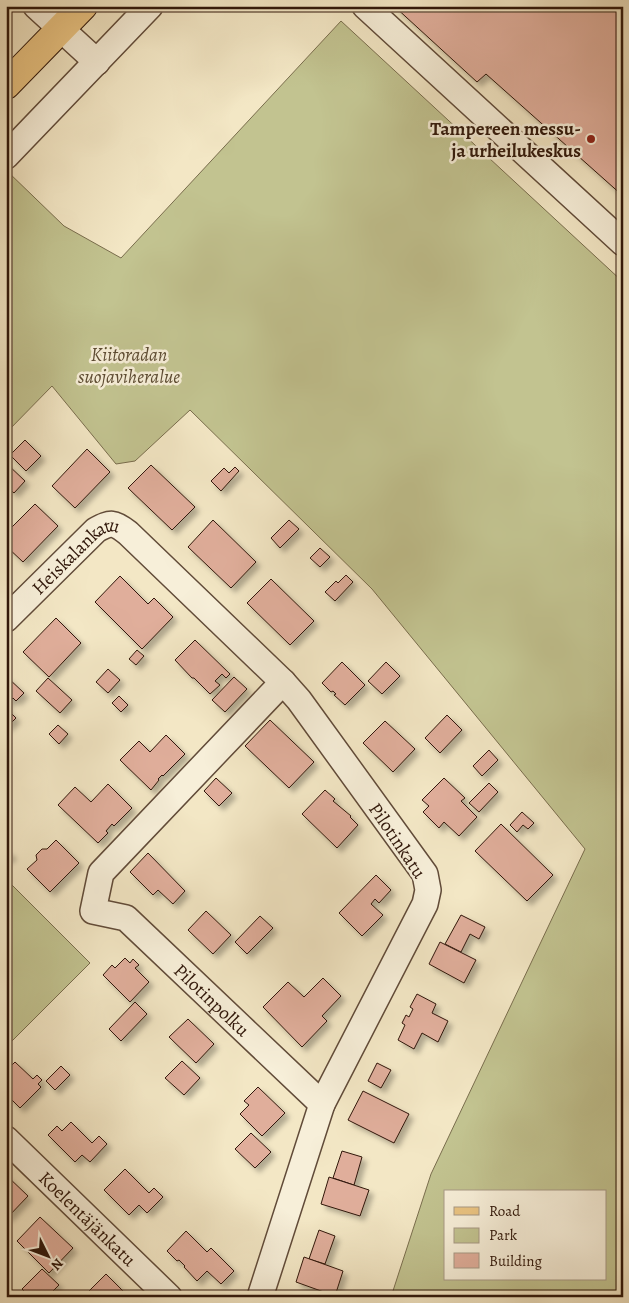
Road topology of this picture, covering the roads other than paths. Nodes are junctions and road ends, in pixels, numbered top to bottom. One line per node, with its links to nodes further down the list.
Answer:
1 (36, 6): 5 (street)
2 (83, 6): 5 (main road)
3 (150, 6): 6 (street)
4 (365, 6): 9 (street)
5 (60, 29): 6 (street); 7 (main road)
6 (97, 62): 8 (street)
7 (6, 85)
8 (6, 156)
9 (623, 243)
10 (128, 533): 11 (street, Heiskalankatu); 12 (street, Pilotinkatu)
11 (6, 619)
12 (283, 682): 13 (street, Pilotinkatu); 13 (street, Pilotinpolku)
13 (322, 1104): 16 (street, Pilotinkatu)
14 (6, 1139): 15 (street, Koelentäjänkatu)
15 (169, 1297)
16 (260, 1297)

